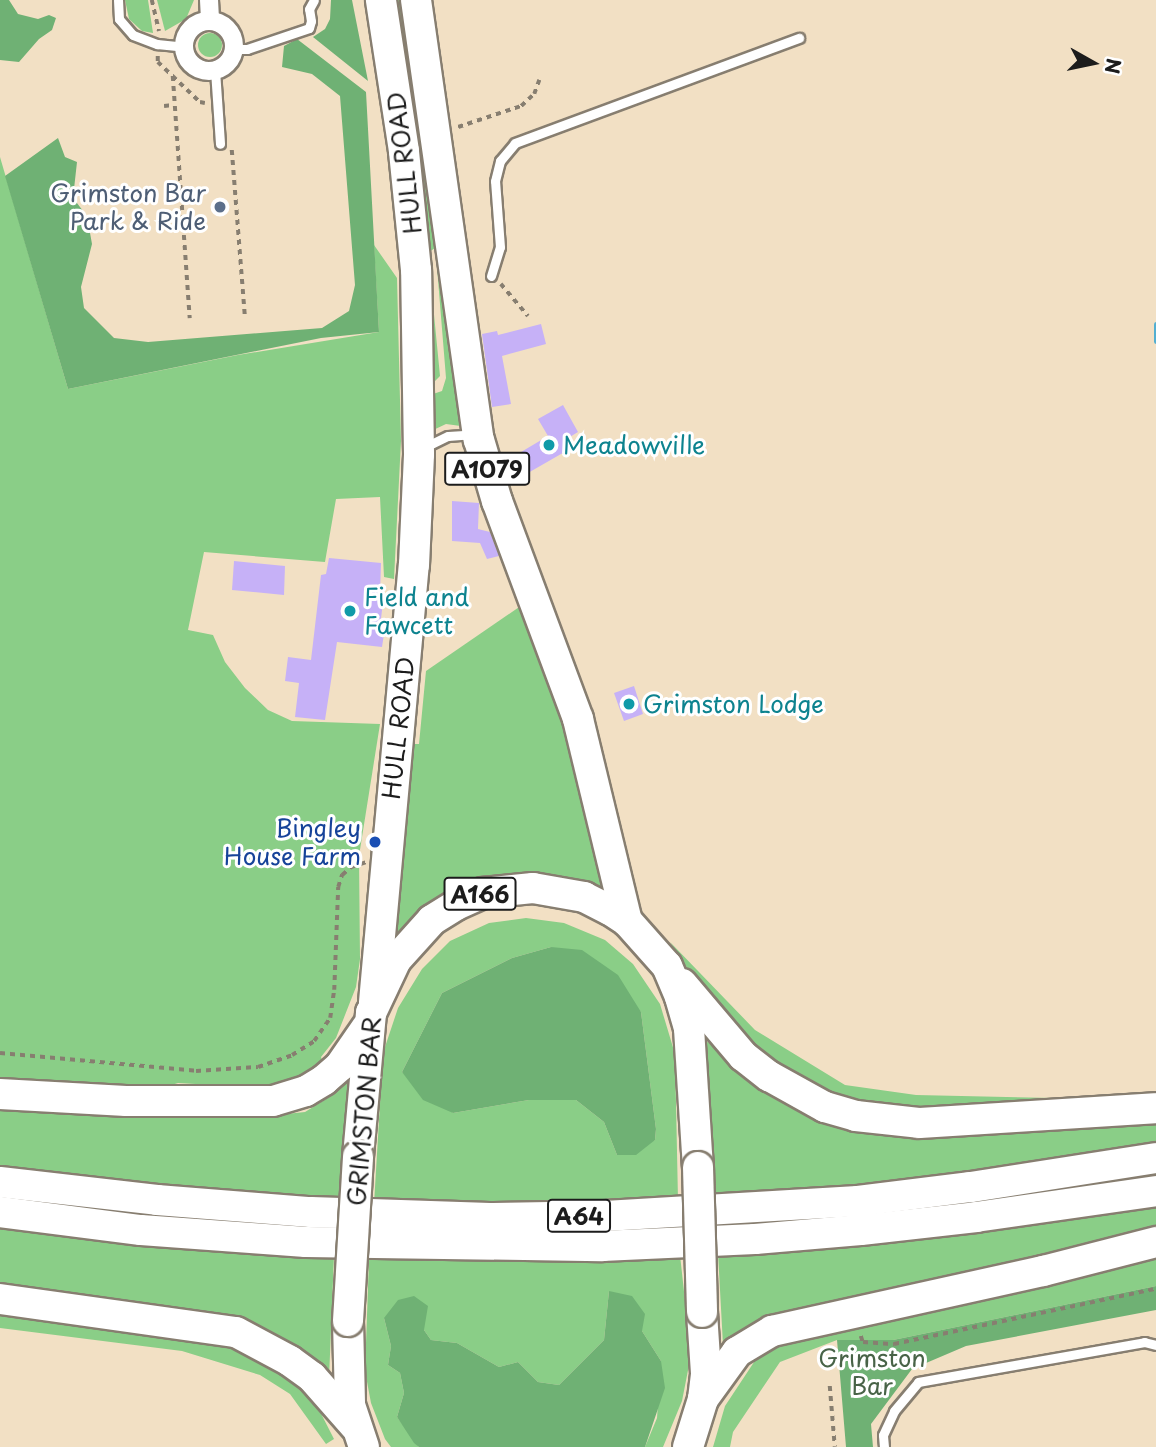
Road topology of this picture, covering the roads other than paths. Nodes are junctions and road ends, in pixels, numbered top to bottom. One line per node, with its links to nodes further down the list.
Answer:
1 (118, 0): 8 (lane)
2 (209, 0): 6 (street)
3 (314, 0): 9 (lane)
4 (381, 0): 14 (main road, HULL ROAD / A1079)
5 (416, 0): 13 (main road, HULL ROAD / A1079)
6 (210, 20): 8 (street); 9 (street)
7 (799, 38): 12 (lane)
8 (184, 47): 10 (street)
9 (234, 49): 10 (street)
10 (215, 71): 11 (lane)
11 (220, 145)
12 (491, 276)
13 (479, 440): 14 (lane); 15 (main road, HULL ROAD / A1079)
14 (419, 454): 17 (main road, HULL ROAD / A1079)
15 (627, 921): 16 (main road, GRIMSTON BAR / A166); 17 (main road, GRIMSTON BAR / A166)
16 (667, 966): 19 (main road); 27 (main road, GRIMSTON BAR / A166, bridge)
17 (372, 1013): 18 (main road); 28 (main road, GRIMSTON BAR / A166, bridge)
18 (0, 1094)
19 (1156, 1108)
20 (1156, 1158): 21 (main road, A64)
21 (0, 1182)
22 (1156, 1191): 23 (main road, A64)
23 (0, 1212)
24 (1156, 1242): 27 (main road)
25 (0, 1299): 28 (main road)
26 (1156, 1345): 30 (lane)
27 (703, 1399): 29 (main road, GRIMSTON BAR / A166)
28 (360, 1437)
29 (692, 1442)
30 (884, 1447)

